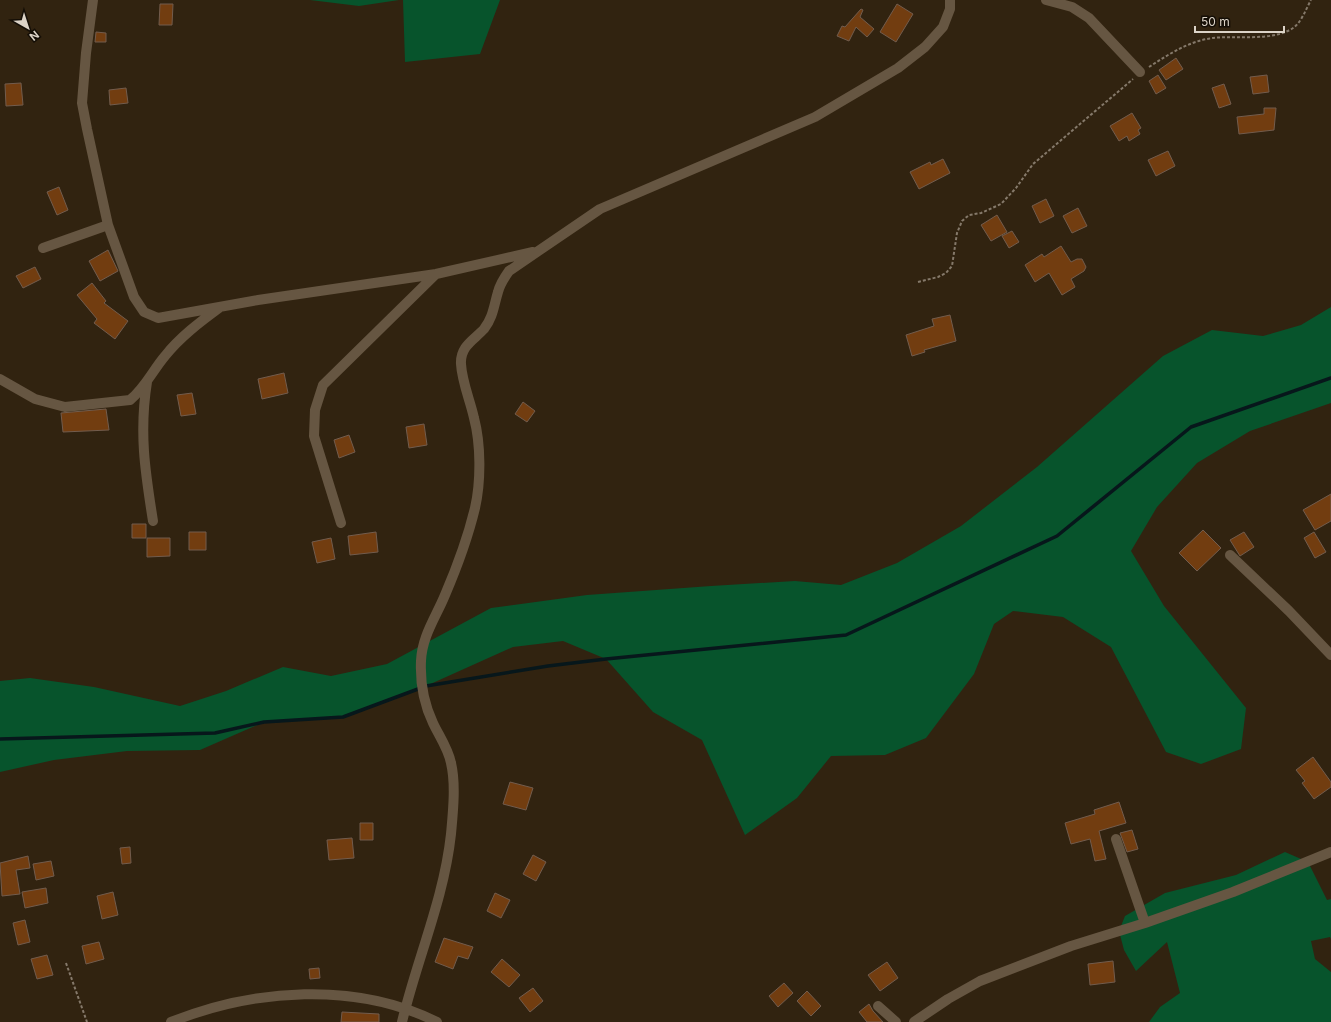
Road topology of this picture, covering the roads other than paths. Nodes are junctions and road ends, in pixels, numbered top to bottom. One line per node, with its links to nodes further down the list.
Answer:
1 (93, 0): 5 (street)
2 (950, 0): 7 (street)
3 (1046, 0): 4 (street)
4 (1140, 72)
5 (108, 225): 6 (street); 9 (street)
6 (43, 248)
7 (538, 250): 8 (street); 20 (street)
8 (436, 274): 9 (street); 13 (street)
9 (222, 306): 11 (street)
10 (0, 379): 11 (street)
11 (146, 382): 12 (street)
12 (153, 521)
13 (341, 523)
14 (1230, 555): 15 (street)
15 (1331, 655)
16 (1116, 839): 18 (street)
17 (1331, 852): 18 (street)
18 (1145, 923): 25 (street)
19 (878, 1006): 24 (street)
20 (405, 1009): 21 (street); 22 (street); 23 (street)
21 (171, 1022)
22 (402, 1022)
23 (437, 1022)
24 (896, 1022)
25 (914, 1022)

